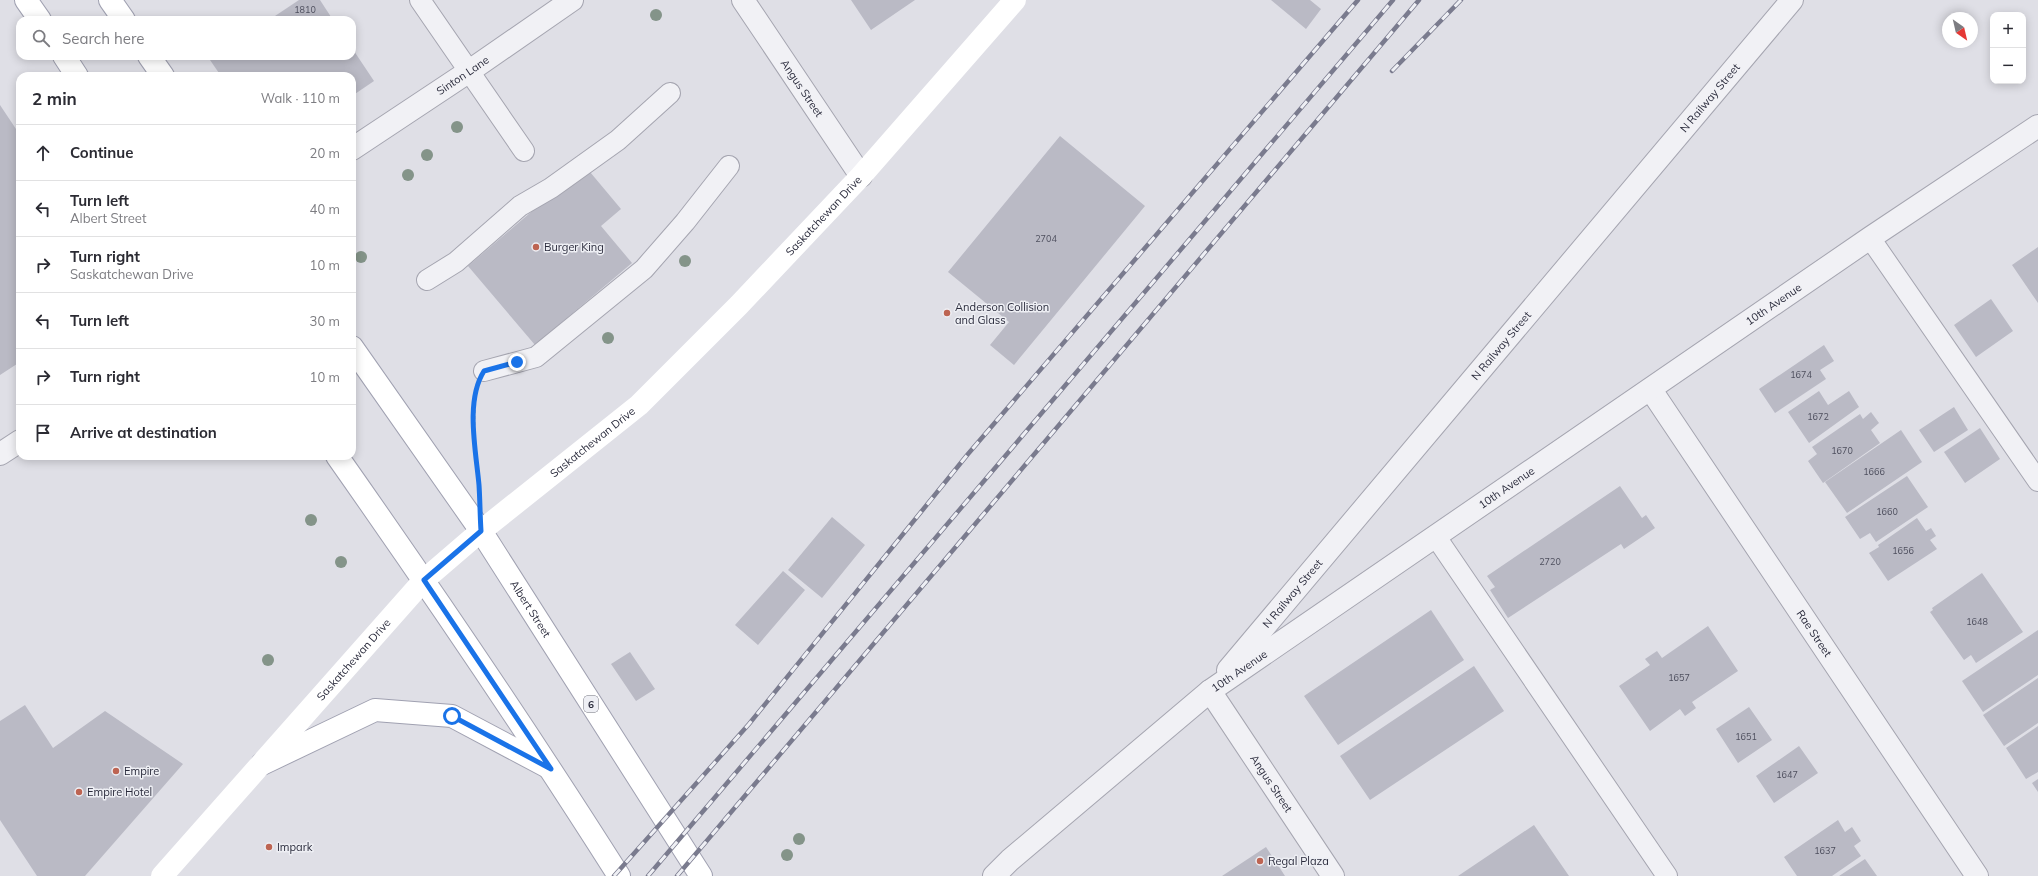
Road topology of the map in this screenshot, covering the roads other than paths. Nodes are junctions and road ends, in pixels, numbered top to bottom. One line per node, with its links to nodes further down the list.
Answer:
1 (26, 0): 8 (main road)
2 (110, 0): 9 (main road)
3 (420, 0): 14 (lane)
4 (572, 0): 14 (street, Sinton Lane)
5 (743, 0): 20 (street, Angus Street)
6 (1015, 0): 20 (main road, Saskatchewan Drive)
7 (1792, 0): 31 (street, N Railway Street)
8 (37, 16)
9 (121, 16)
10 (67, 60): 12 (main road)
11 (152, 60): 13 (main road)
12 (74, 72)
13 (160, 72)
14 (468, 72): 17 (street, Sinton Lane); 18 (lane)
15 (670, 93): 22 (lane)
16 (2038, 126): 21 (street, 10th Avenue)
17 (356, 146)
18 (524, 151)
19 (729, 166): 24 (lane)
20 (861, 176): 28 (main road, Saskatchewan Drive)
21 (1870, 238): 25 (street, 10th Avenue); 27 (lane)
22 (427, 280)
23 (356, 353): 28 (main road, Albert Street / 6)
24 (484, 371)
25 (1651, 390): 29 (street, 10th Avenue); 40 (street, Rae Street)
26 (340, 460): 30 (main road)
27 (2038, 481)
28 (481, 531): 30 (main road, Saskatchewan Drive); 36 (main road, Albert Street / 6)
29 (1436, 537): 31 (street, 10th Avenue); 39 (lane)
30 (424, 580): 32 (main road, Saskatchewan Drive); 33 (main road)
31 (1210, 691): 37 (street, 10th Avenue); 38 (street, Angus Street)
32 (262, 764): 33 (main road); 34 (main road, Saskatchewan Drive)
33 (551, 769): 35 (main road)
34 (162, 876)
35 (619, 876)
36 (701, 876)
37 (994, 876)
38 (1333, 876)
39 (1667, 876)
40 (1977, 876)

